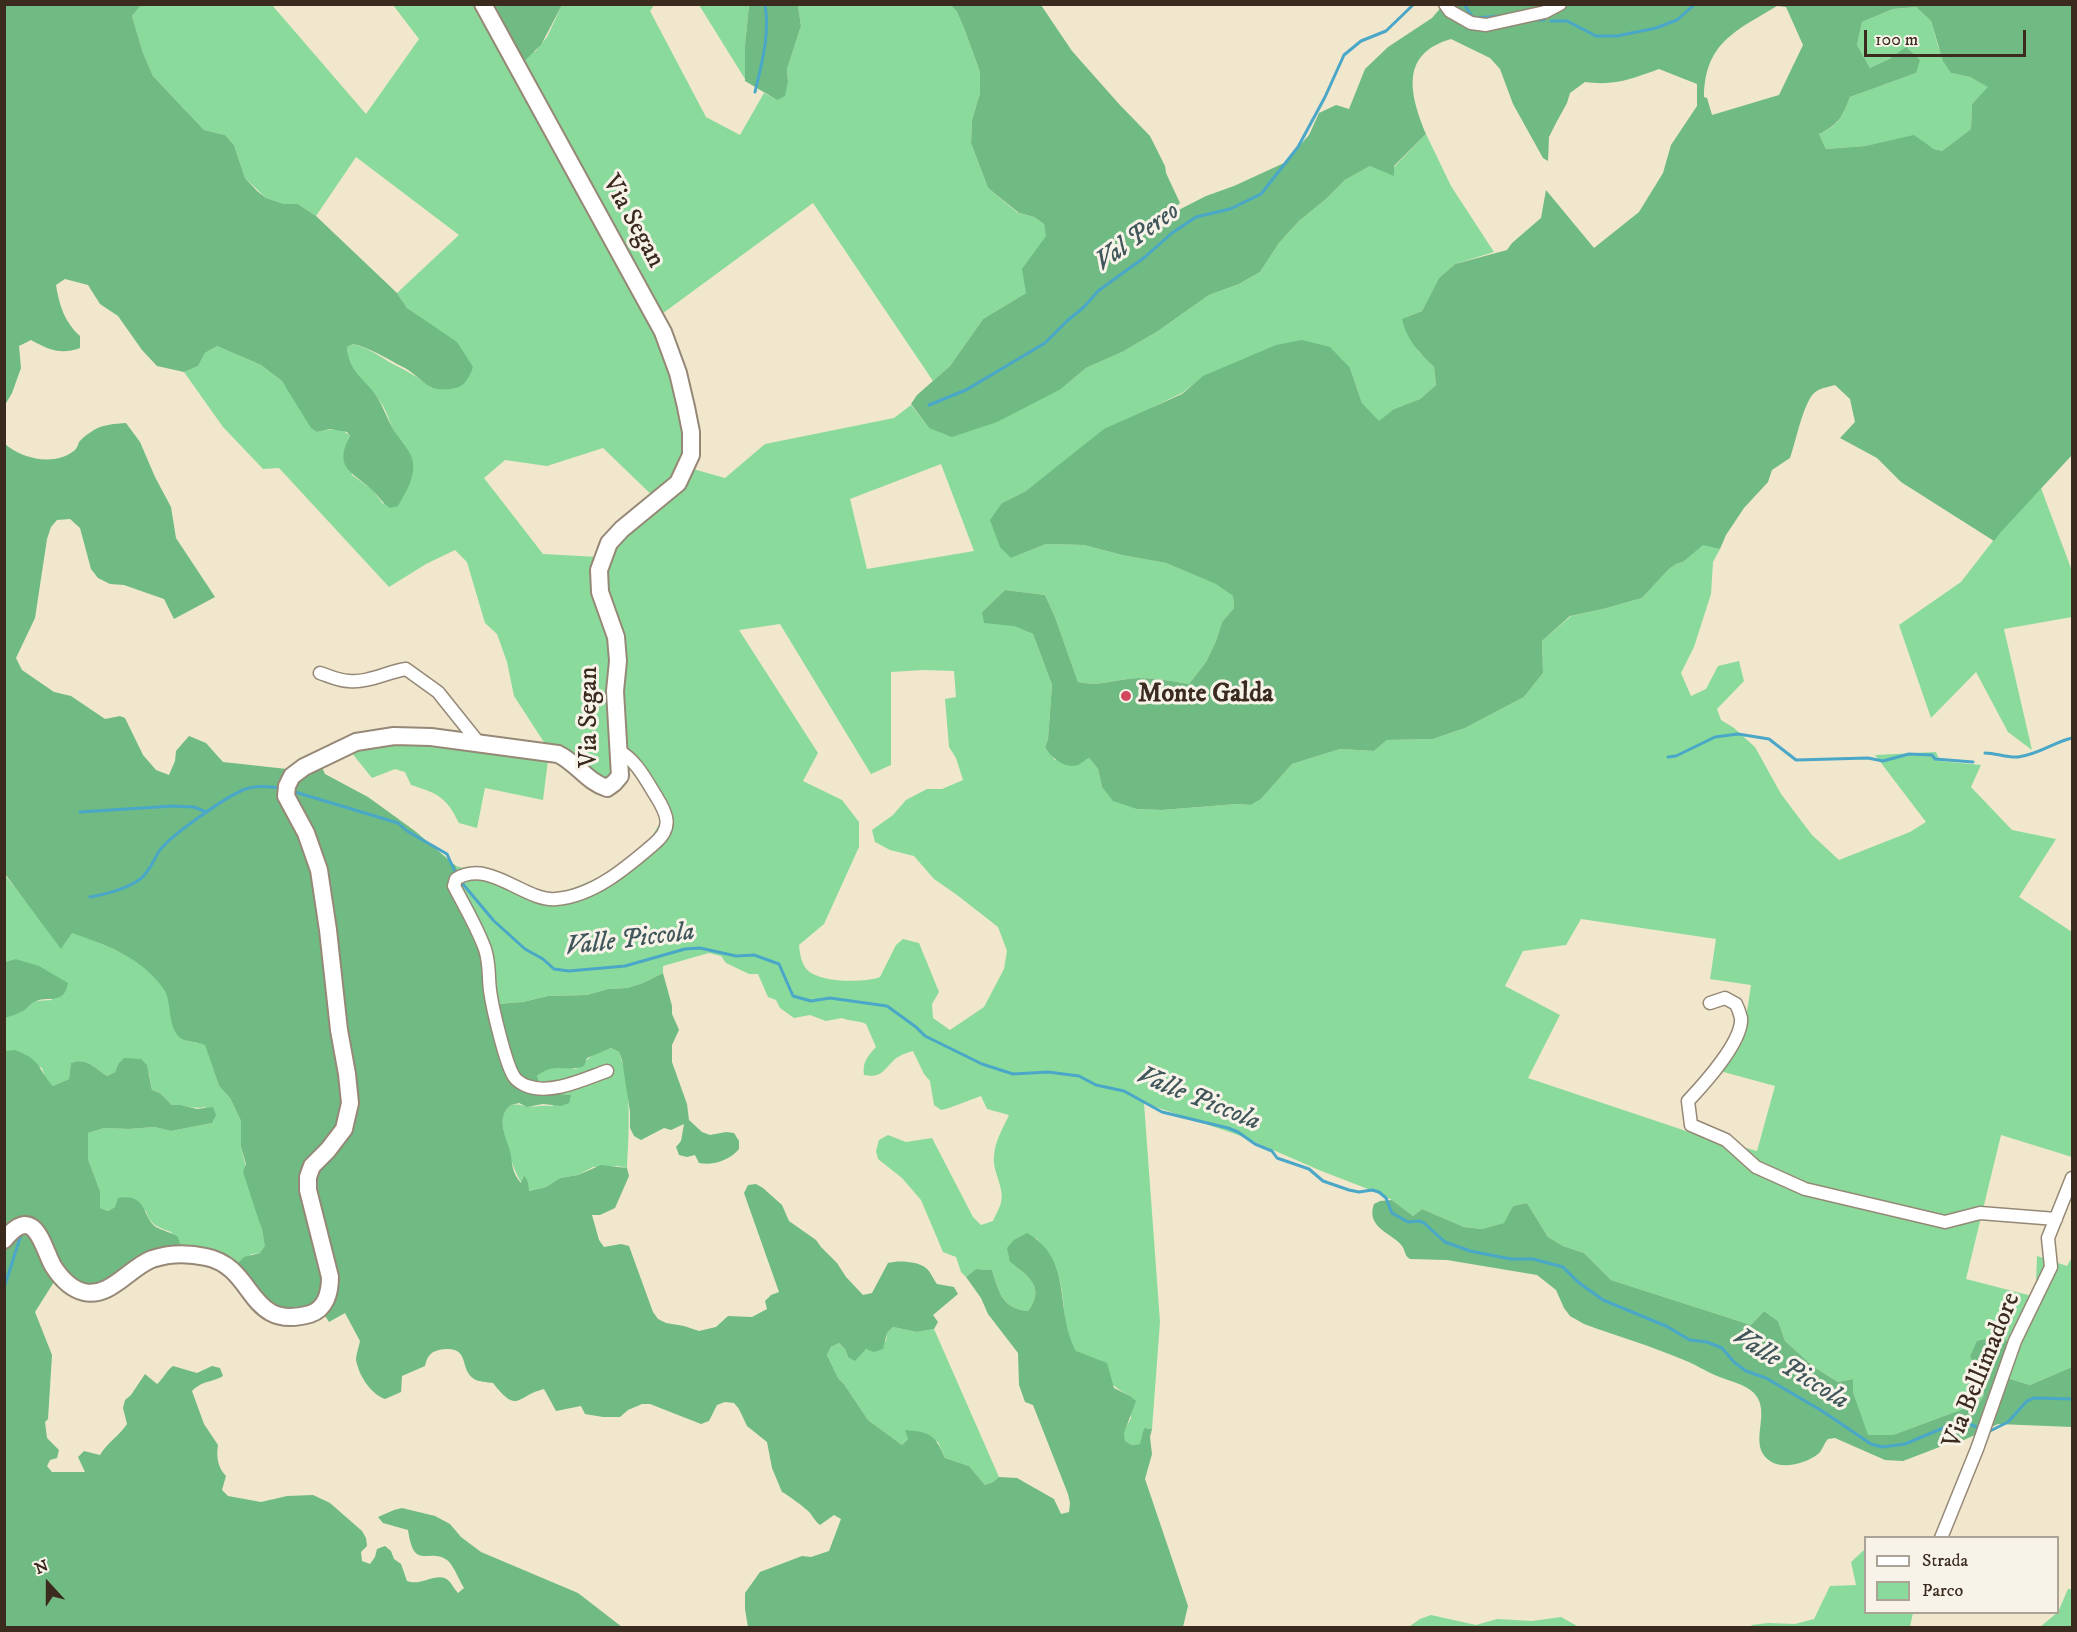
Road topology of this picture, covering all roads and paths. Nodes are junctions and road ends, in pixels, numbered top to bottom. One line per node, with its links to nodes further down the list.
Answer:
1 (483, 4): 6 (street, Via Segan)
2 (1445, 4): 3 (street)
3 (1560, 4)
4 (320, 674): 5 (street)
5 (478, 742): 6 (street, Via Segan); 11 (street, Via Segan)
6 (619, 751): 8 (street)
7 (1710, 1003): 10 (street)
8 (608, 1071)
9 (2073, 1178): 10 (street, Via Bellimadore)
10 (2056, 1219): 12 (street, Via Bellimadore)
11 (4, 1240)
12 (1942, 1536)

